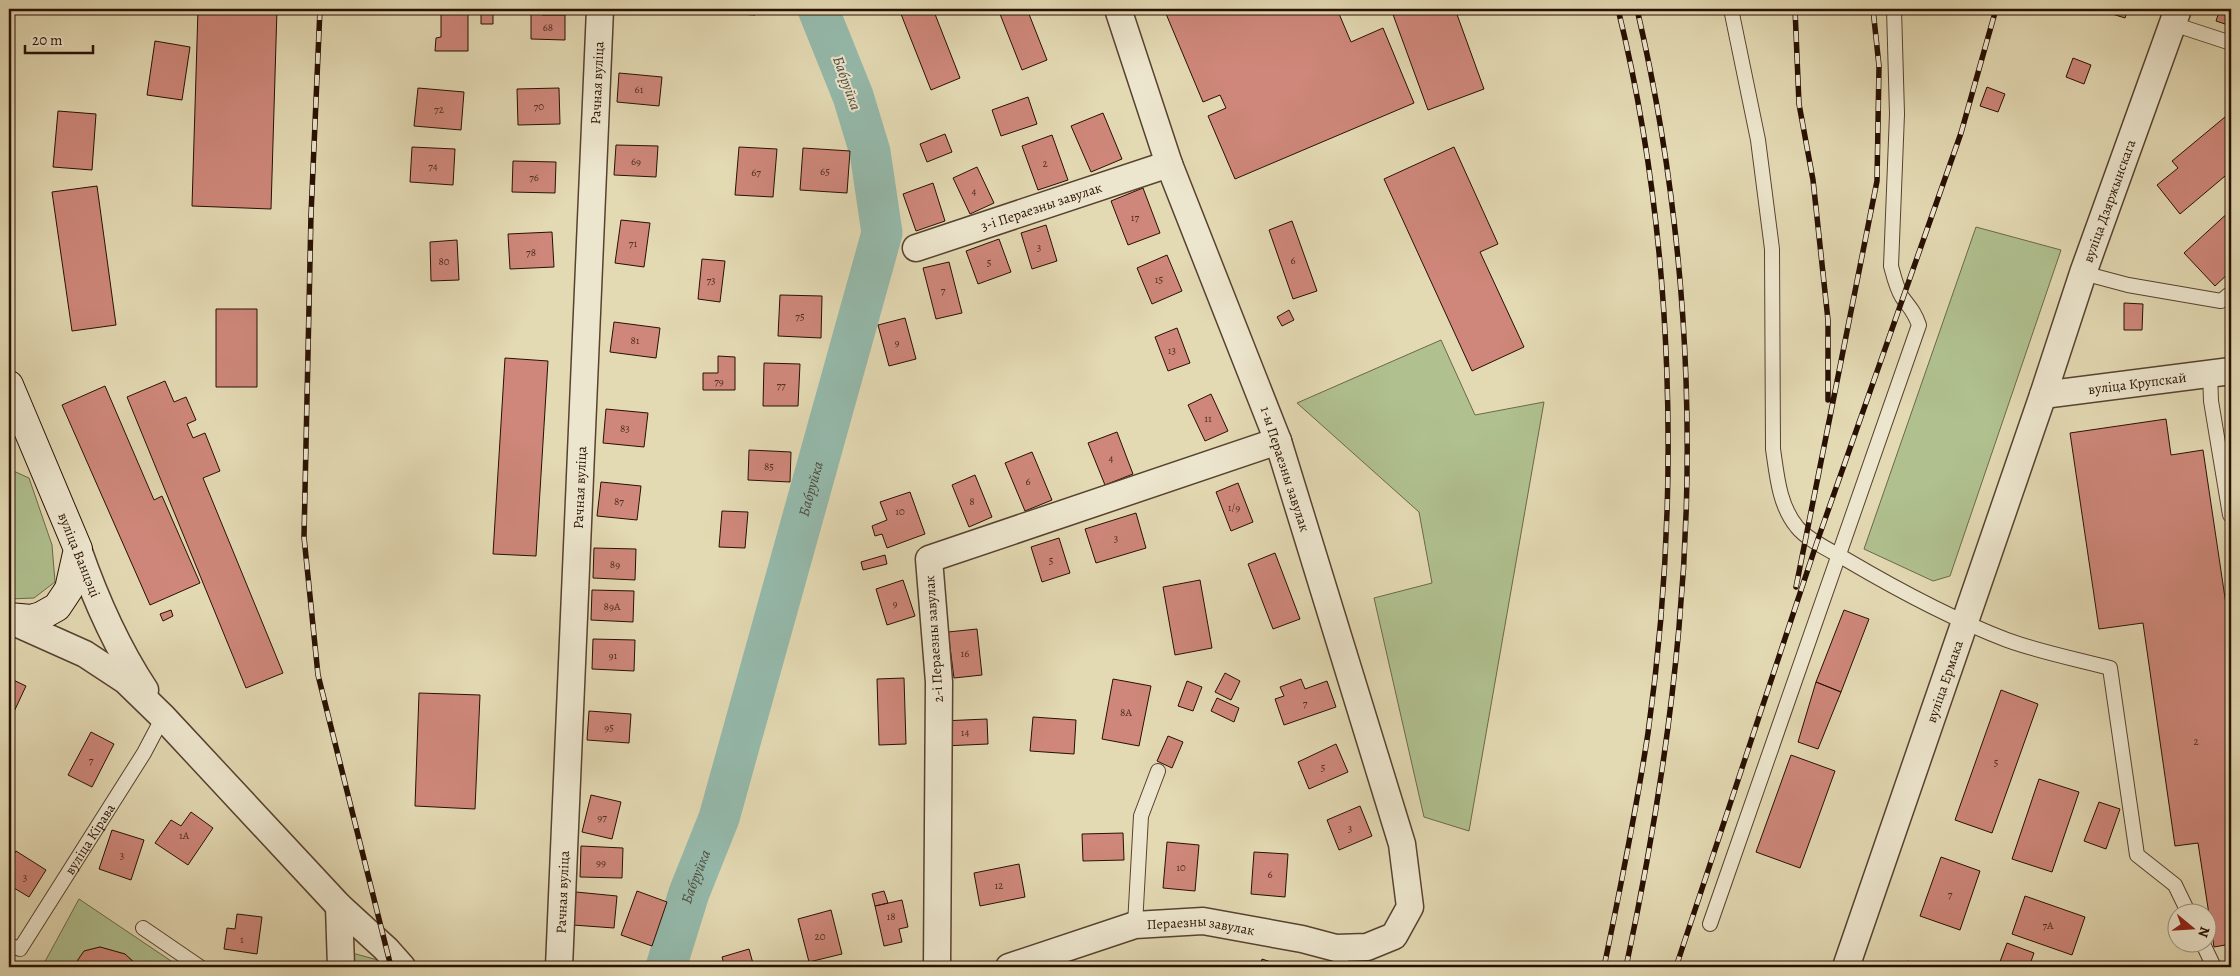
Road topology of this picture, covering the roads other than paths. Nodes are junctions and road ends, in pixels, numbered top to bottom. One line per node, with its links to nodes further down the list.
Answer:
1 (600, 9): 34 (street, Рачная вуліца)
2 (1118, 9): 7 (street, 1-ы Пераезны завулак)
3 (1732, 9): 17 (lane)
4 (1894, 9): 17 (lane)
5 (2175, 17): 6 (lane); 9 (street, вуліца Дзяржынскага)
6 (2231, 44)
7 (1168, 164): 8 (street, 3-і Пераезны завулак); 14 (street, 1-ы Пераезны завулак)
8 (916, 248)
9 (2083, 273): 10 (lane); 13 (street, вуліца Дзяржынскага)
10 (2231, 293)
11 (2220, 372): 13 (street, вуліца Крупскай); 15 (lane)
12 (9, 386): 16 (main road, вуліца Ванцэці)
13 (2043, 395): 19 (street, вуліца Ермака)
14 (1278, 441): 27 (street, 1-ы Пераезны завулак); 35 (street, 2-і Пераезны завулак)
15 (2230, 515)
16 (78, 549): 18 (main road); 20 (street, вуліца Ванцэці)
17 (1837, 554): 19 (lane); 24 (lane)
18 (9, 618): 20 (street)
19 (1965, 622): 22 (lane); 37 (street, вуліца Ермака)
20 (163, 717): 23 (street); 28 (lane, вуліца Кірава)
21 (1158, 771): 25 (lane)
22 (2184, 904)
23 (339, 906): 31 (street); 33 (street)
24 (1710, 924)
25 (1135, 925): 30 (street, Пераезны завулак); 36 (street, Пераезны завулак)
26 (143, 928): 32 (lane)
27 (1394, 936): 30 (street, Пераезны завулак)
28 (9, 945)
29 (2208, 954): 38 (lane)
30 (1340, 958)
31 (339, 963)
32 (200, 967)
33 (402, 967)
34 (559, 967)
35 (937, 967)
36 (1009, 967)
37 (1846, 967)
38 (2214, 967)

